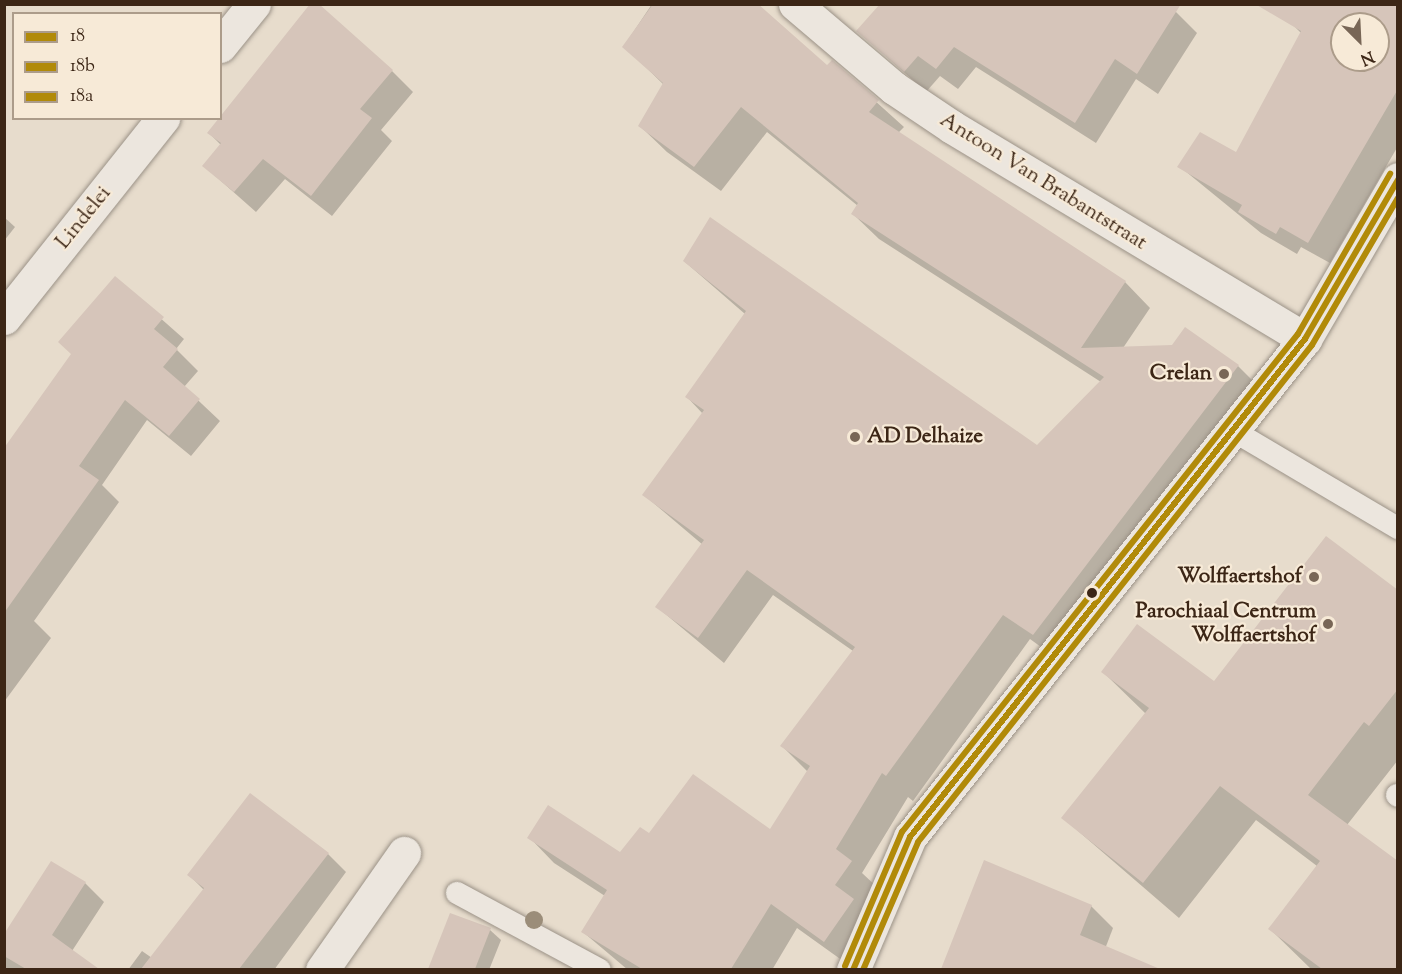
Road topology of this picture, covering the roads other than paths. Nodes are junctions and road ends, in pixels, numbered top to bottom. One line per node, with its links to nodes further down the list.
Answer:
1 (254, 4): 3 (street)
2 (795, 4): 7 (street, Antoon Van Brabantstraat)
3 (222, 44)
4 (161, 120): 6 (street, Lindelei)
5 (1398, 179): 7 (street)
6 (4, 318)
7 (1305, 339): 8 (street)
8 (1232, 430): 9 (lane); 14 (street)
9 (1398, 528)
10 (404, 853): 12 (street)
11 (457, 893): 13 (lane)
12 (322, 969)
13 (600, 969)
14 (853, 969)

